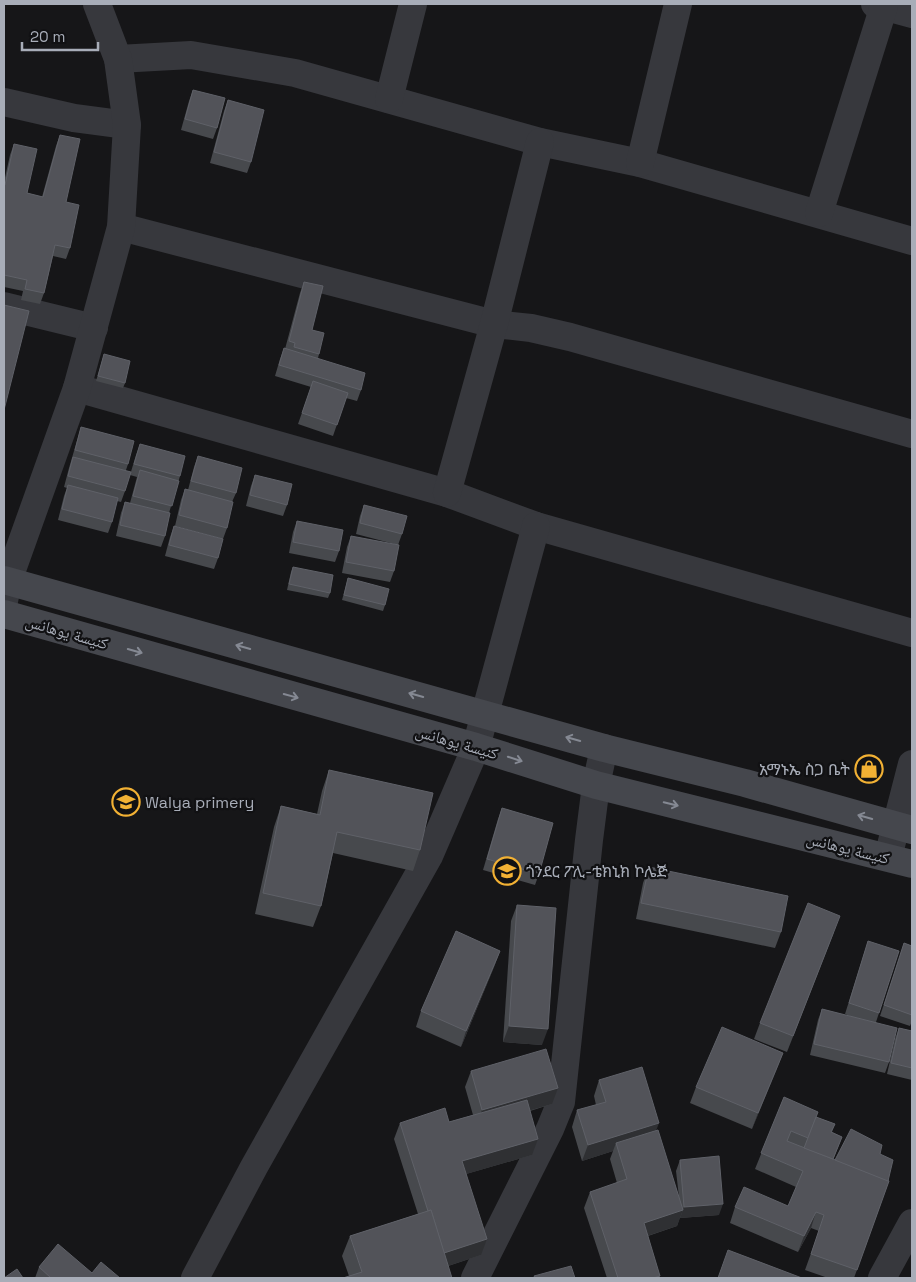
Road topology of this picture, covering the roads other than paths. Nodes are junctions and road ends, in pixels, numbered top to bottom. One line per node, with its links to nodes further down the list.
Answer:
1 (97, 4): 6 (street)
2 (413, 4): 7 (street)
3 (678, 4): 11 (street)
4 (879, 5): 5 (street); 12 (street)
5 (912, 14)
6 (118, 59): 7 (street); 9 (street)
7 (390, 99): 10 (street)
8 (4, 102): 9 (street)
9 (127, 125): 13 (street)
10 (540, 142): 11 (street); 16 (street)
11 (640, 162): 12 (street)
12 (819, 213): 14 (street)
13 (120, 227): 16 (street); 17 (street)
14 (912, 241)
15 (4, 306): 17 (street)
16 (494, 324): 19 (street); 20 (street)
17 (94, 328): 18 (street)
18 (77, 388): 20 (street); 22 (street)
19 (912, 434)
20 (448, 493): 21 (street)
21 (536, 526): 24 (street); 25 (street)
22 (5, 587): 25 (street, one-way to 22)
23 (4, 614): 26 (street, كنيسة يوهانس, one-way to 26)
24 (912, 634)
25 (484, 714): 26 (street); 27 (street, one-way to 25)
26 (476, 747): 30 (street, كنيسة يوهانس, one-way to 30); 35 (street)
27 (604, 748): 29 (street); 30 (street)
28 (912, 764): 32 (street)
29 (745, 784): 31 (street); 32 (street, one-way to 29)
30 (596, 785): 31 (street, كنيسة يوهانس, one-way to 31); 36 (street)
31 (736, 820): 33 (street, كنيسة يوهانس)
32 (904, 828): 33 (street)
33 (900, 860)
34 (912, 1223): 37 (street)
35 (195, 1278)
36 (474, 1278)
37 (882, 1278)

